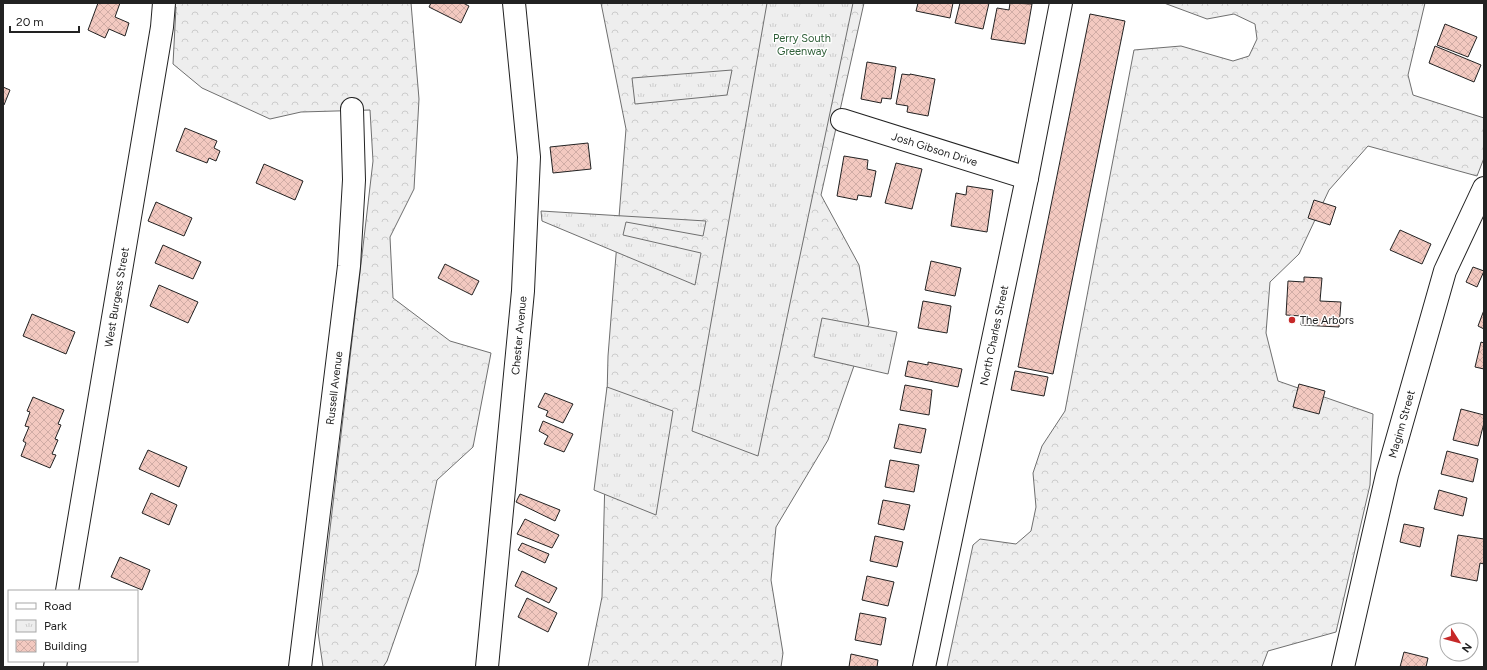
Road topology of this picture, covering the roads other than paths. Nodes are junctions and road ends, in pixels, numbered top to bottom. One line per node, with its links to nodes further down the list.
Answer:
1 (164, 3): 8 (street, West Burgess Street)
2 (514, 3): 10 (street, Chester Avenue)
3 (1061, 3): 6 (street, North Charles Street)
4 (352, 109): 9 (street, Russell Avenue)
5 (842, 120): 6 (street, Josh Gibson Drive)
6 (1027, 178): 11 (street, North Charles Street)
7 (1484, 188): 12 (street, Maginn Street)
8 (67, 590)
9 (300, 667)
10 (487, 667)
11 (924, 667)
12 (1343, 667)

